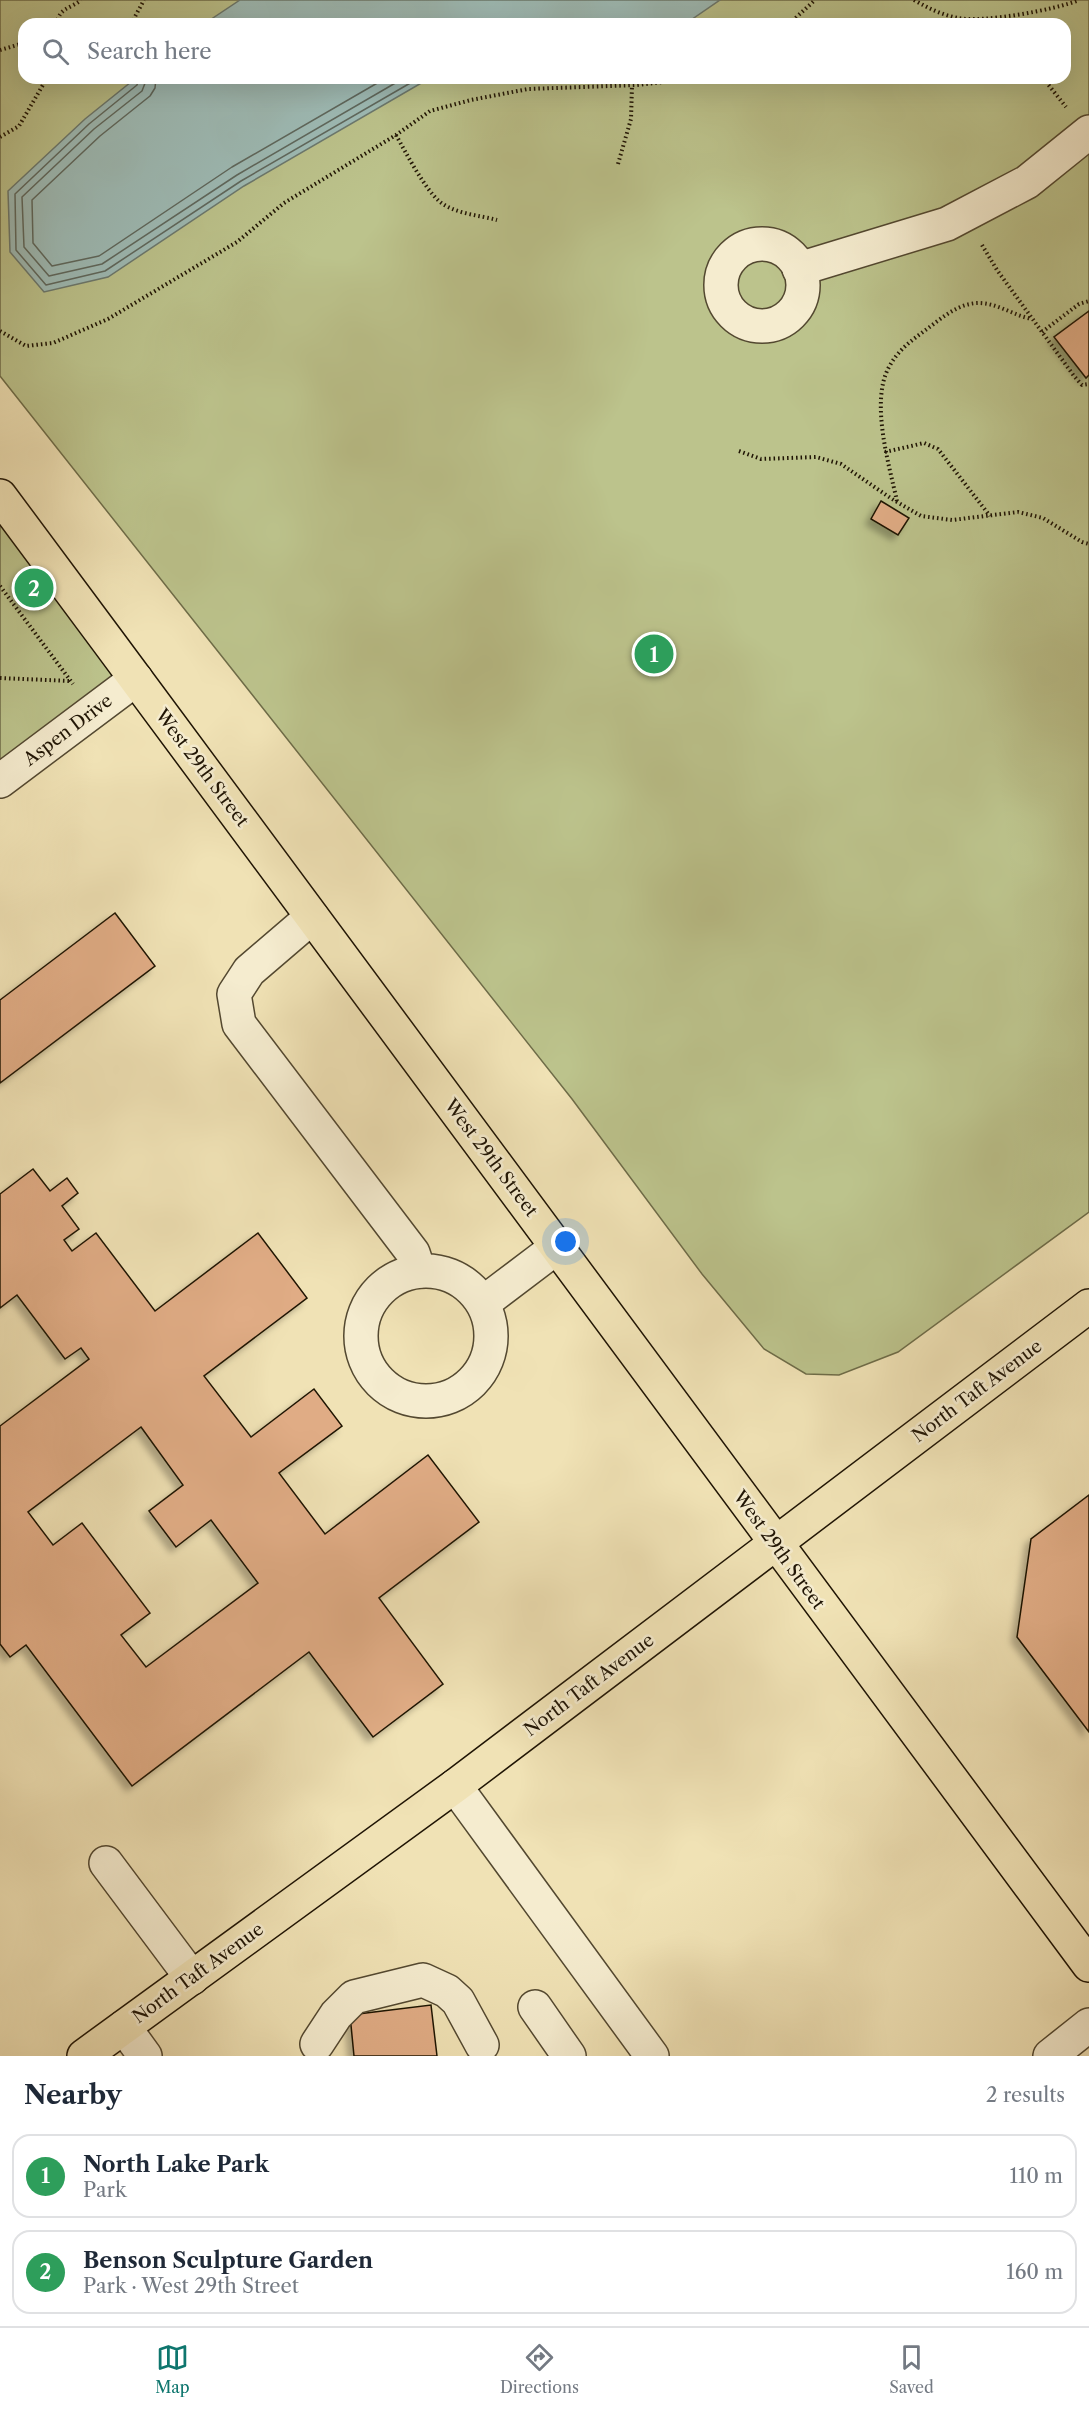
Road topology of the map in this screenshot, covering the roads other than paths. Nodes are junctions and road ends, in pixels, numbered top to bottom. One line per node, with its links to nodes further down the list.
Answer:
1 (1089, 132): 2 (street)
2 (799, 269)
3 (0, 496): 4 (main road, West 29th Street)
4 (136, 679): 5 (street, Aspen Drive); 6 (main road, West 29th Street)
5 (0, 781)
6 (312, 917): 7 (main road, West 29th Street); 8 (street)
7 (557, 1247): 9 (street); 11 (main road, West 29th Street)
8 (419, 1271): 9 (street); 9 (street)
9 (483, 1303)
10 (1089, 1306): 11 (main road, North Taft Avenue)
11 (775, 1545): 12 (main road, North Taft Avenue); 14 (main road, West 29th Street)
12 (455, 1786): 15 (main road, North Taft Avenue); 24 (street)
13 (106, 1863): 15 (street)
14 (1089, 1965)
15 (192, 1978): 18 (main road, North Taft Avenue)
16 (535, 2007): 23 (street)
17 (1089, 2025): 25 (street)
18 (124, 2027): 21 (main road, North Taft Avenue); 22 (street)
19 (317, 2044): 20 (street)
20 (482, 2045)
21 (84, 2056)
22 (146, 2056)
23 (569, 2056)
24 (652, 2056)
25 (1050, 2056)

